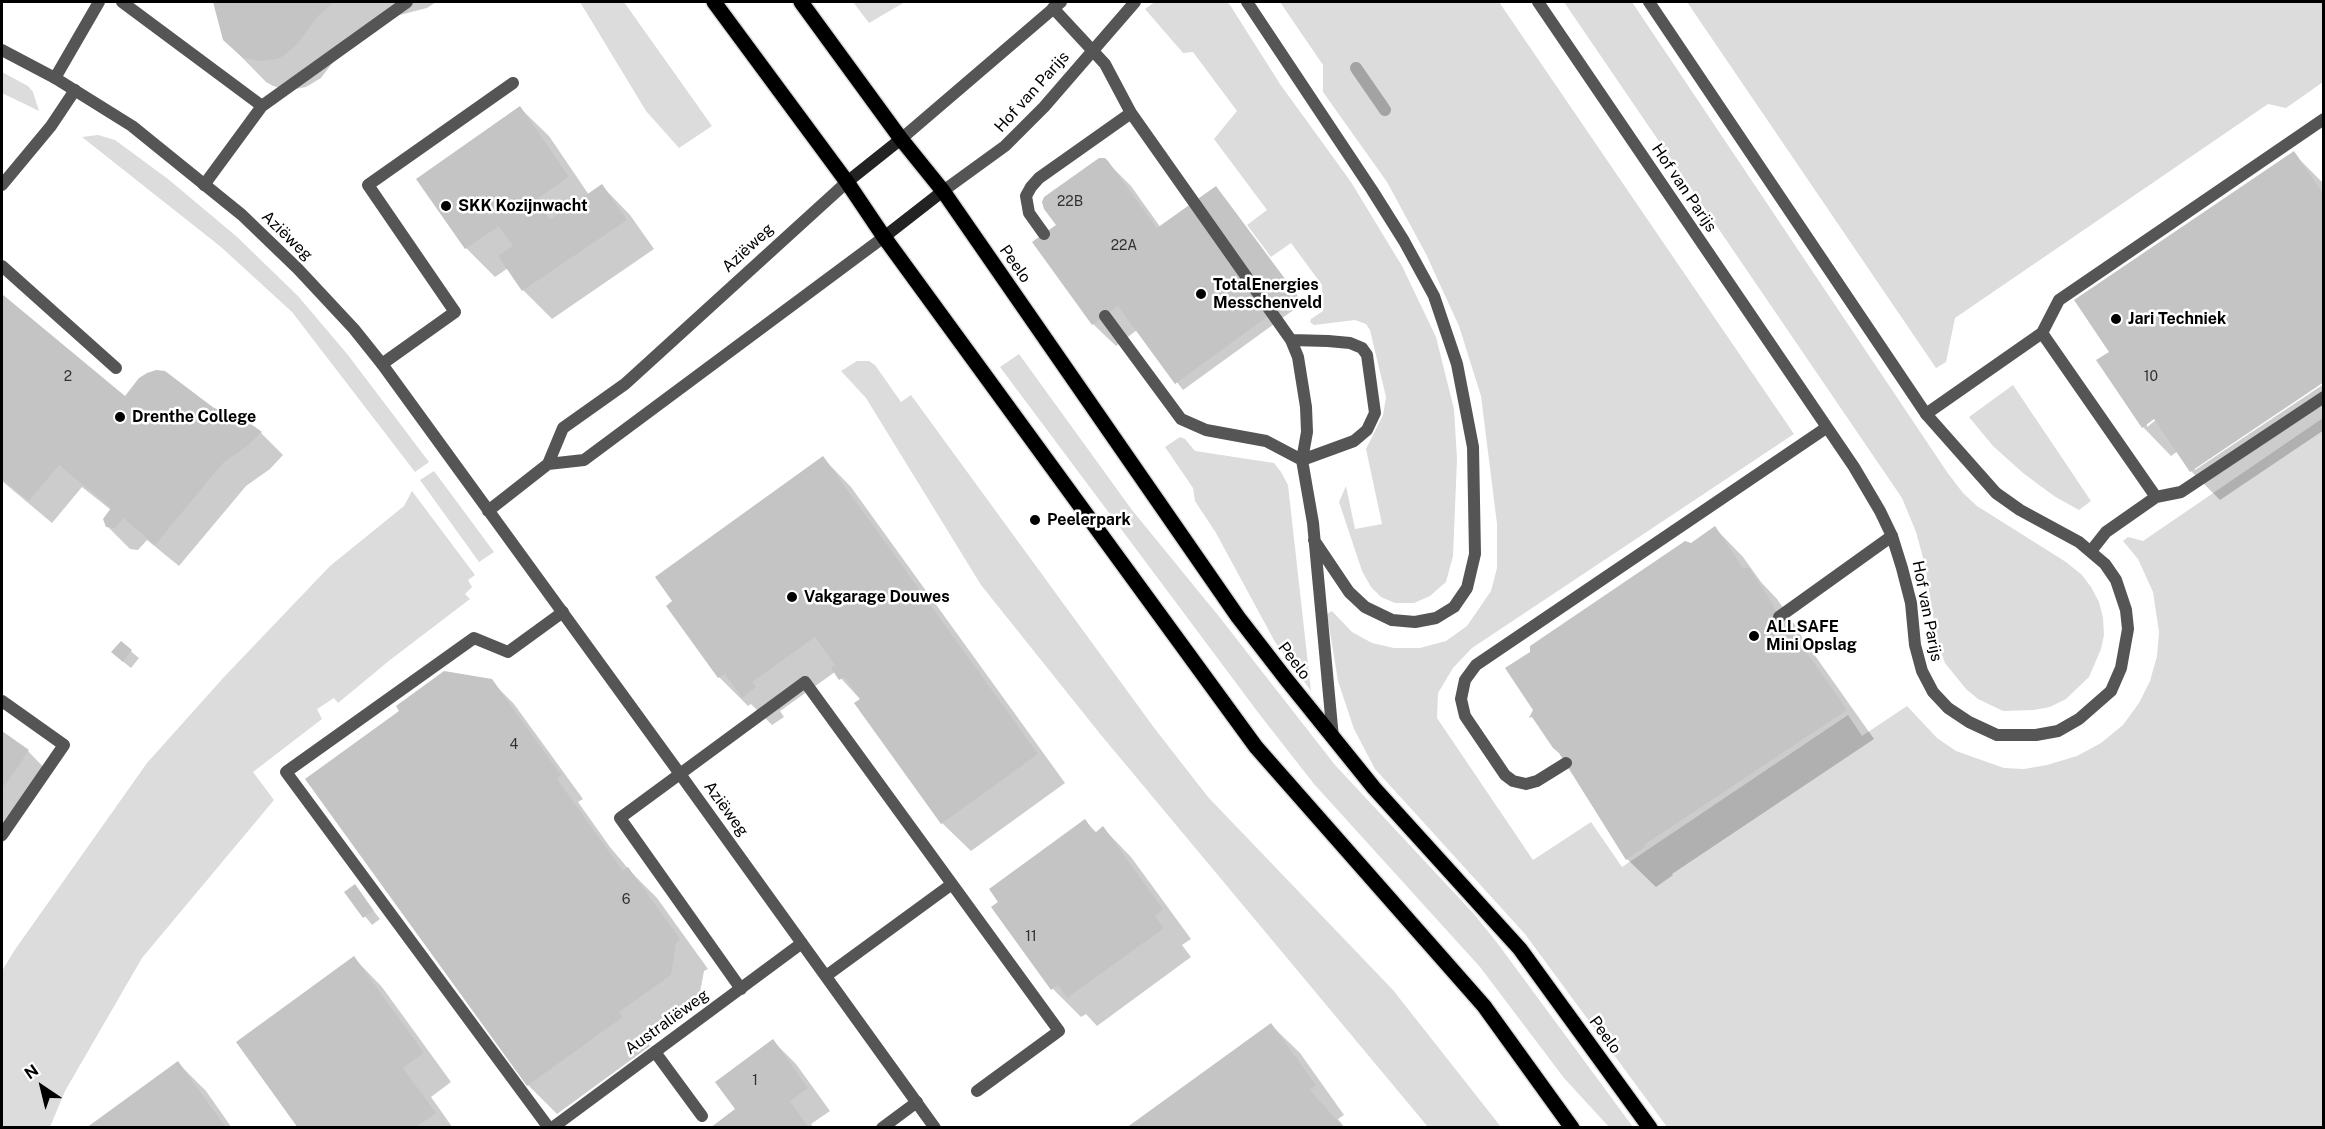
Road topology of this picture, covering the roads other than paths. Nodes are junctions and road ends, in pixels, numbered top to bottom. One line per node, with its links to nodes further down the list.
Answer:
1 (99, 2): 13 (street)
2 (122, 2): 16 (street)
3 (407, 2): 16 (street)
4 (714, 2): 20 (main road)
5 (801, 2): 19 (main road, Peelo)
6 (1135, 2): 12 (street, Hof van Parijs)
7 (1247, 2): 40 (street)
8 (1538, 2): 34 (street, Hof van Parijs)
9 (1649, 2): 33 (street, Hof van Parijs)
10 (1057, 5): 12 (street); 19 (street)
11 (2, 50): 13 (street, Aziëweg)
12 (1092, 50): 17 (street); 23 (street, Hof van Parijs)
13 (55, 78): 15 (street, Aziëweg)
14 (513, 83): 30 (street)
15 (75, 90): 21 (street); 22 (street, Aziëweg)
16 (262, 106): 22 (street)
17 (1131, 113): 24 (street); 29 (street)
18 (2324, 119): 28 (street)
19 (901, 139): 20 (main road); 23 (main road, Peelo)
20 (847, 182): 25 (main road); 36 (street, Aziëweg)
21 (2, 185)
22 (204, 185): 30 (street, Aziëweg)
23 (943, 191): 25 (main road); 45 (main road, Peelo)
24 (1044, 234)
25 (884, 237): 36 (street); 60 (main road)
26 (2, 266): 31 (street)
27 (1105, 316): 35 (street)
28 (2043, 333): 33 (street); 37 (street)
29 (1291, 340): 35 (street); 35 (street)
30 (382, 364): 38 (street, Aziëweg)
31 (116, 368)
32 (2324, 397): 37 (street)
33 (1926, 414): 41 (street, Hof van Parijs)
34 (1826, 428): 39 (street, Hof van Parijs); 46 (street)
35 (1302, 460): 40 (street)
36 (548, 464): 38 (street, Aziëweg)
37 (2156, 497): 41 (street)
38 (488, 511): 42 (street, Aziëweg)
39 (1892, 536): 41 (street, Hof van Parijs); 43 (street)
40 (1314, 540): 45 (street)
41 (2091, 551)
42 (563, 612): 47 (street, Aziëweg); 57 (street)
43 (1779, 617)
44 (2, 701): 48 (street)
45 (1333, 740): 61 (main road, Peelo)
46 (1566, 763)
47 (680, 774): 49 (street); 50 (street, Aziëweg); 52 (street)
48 (2, 835)
49 (952, 884): 51 (street); 54 (street)
50 (802, 943): 51 (street, Aziëweg); 52 (street, Australiëweg)
51 (826, 976): 55 (street, Aziëweg)
52 (741, 988): 53 (street, Australiëweg)
53 (655, 1052): 56 (street); 57 (street, Australiëweg)
54 (977, 1091)
55 (917, 1102): 58 (street); 59 (street, Aziëweg)
56 (702, 1116)
57 (550, 1128)
58 (882, 1128)
59 (935, 1128)
60 (1572, 1128)
61 (1650, 1128)

